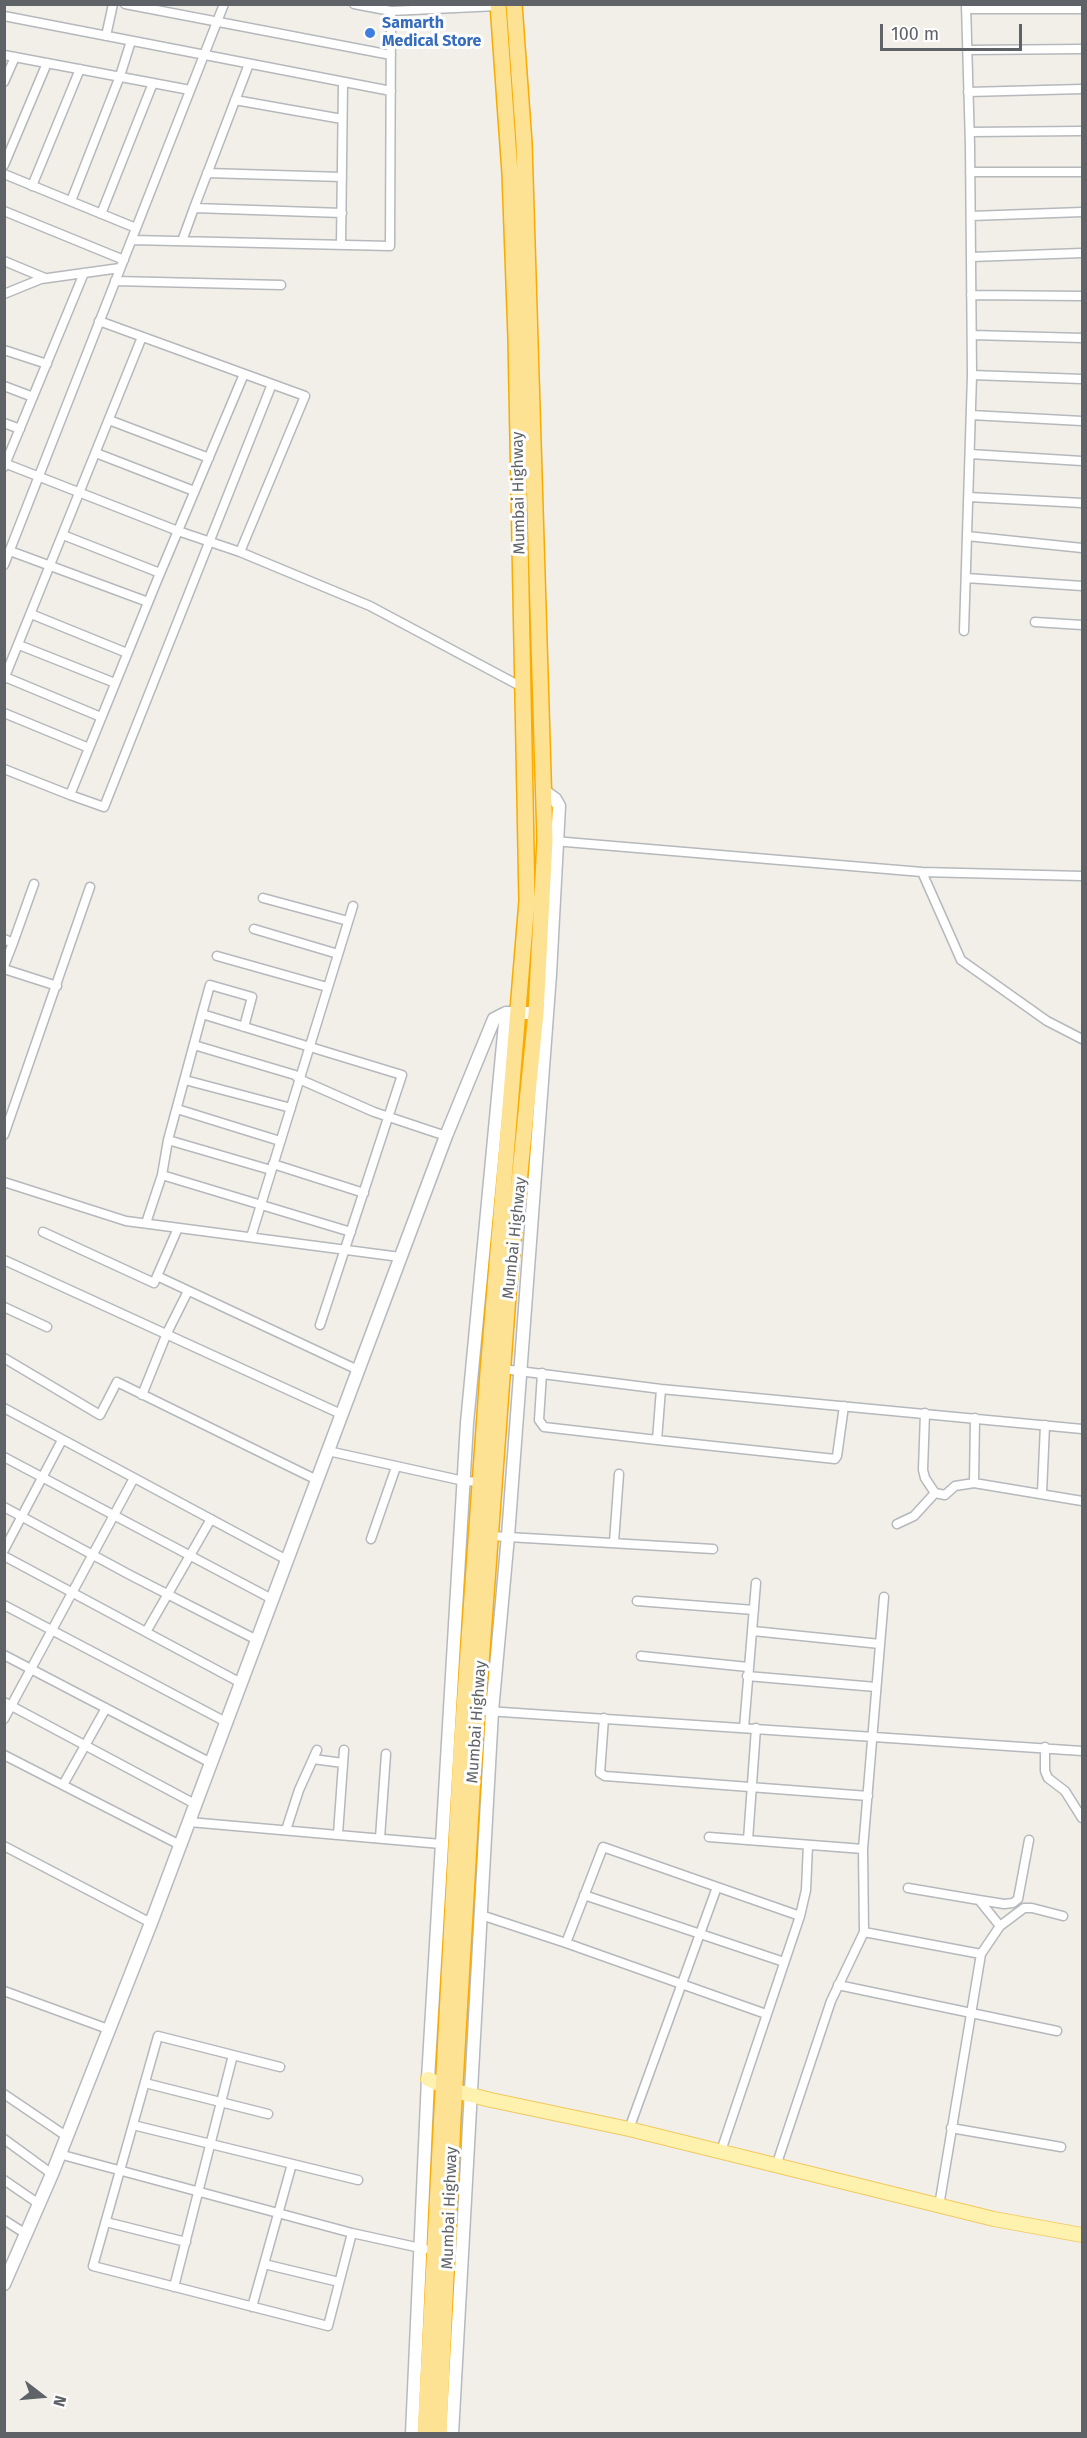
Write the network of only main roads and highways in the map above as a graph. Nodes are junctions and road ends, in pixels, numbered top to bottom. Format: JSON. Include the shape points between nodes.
{"nodes":[{"id":1,"x":514,"y":4,"type":"edge"},
{"id":2,"x":498,"y":5,"type":"edge"},
{"id":3,"x":428,"y":2079,"type":"road end"},
{"id":4,"x":449,"y":2089,"type":"junction"},
{"id":5,"x":1083,"y":2235,"type":"edge"},
{"id":6,"x":424,"y":2433,"type":"edge"},
{"id":7,"x":439,"y":2433,"type":"edge"}],
"edges":[{"from":1,"to":4,"type":"highway","name":"Mumbai Highway","via":[[525,179],[544,791],[551,841],[541,1013],[509,1282],[491,1536],[472,1933]]},
{"from":2,"to":4,"type":"highway","name":"Mumbai Highway","via":[[510,173],[526,901],[520,981],[512,1012],[516,1045],[461,1751]]},
{"from":3,"to":4,"type":"main road"},
{"from":4,"to":5,"type":"main road","via":[[994,2219]]},
{"from":4,"to":6,"type":"highway","name":"Mumbai Highway","via":[[427,2250]]},
{"from":4,"to":7,"type":"highway","name":"Mumbai Highway"}]}
